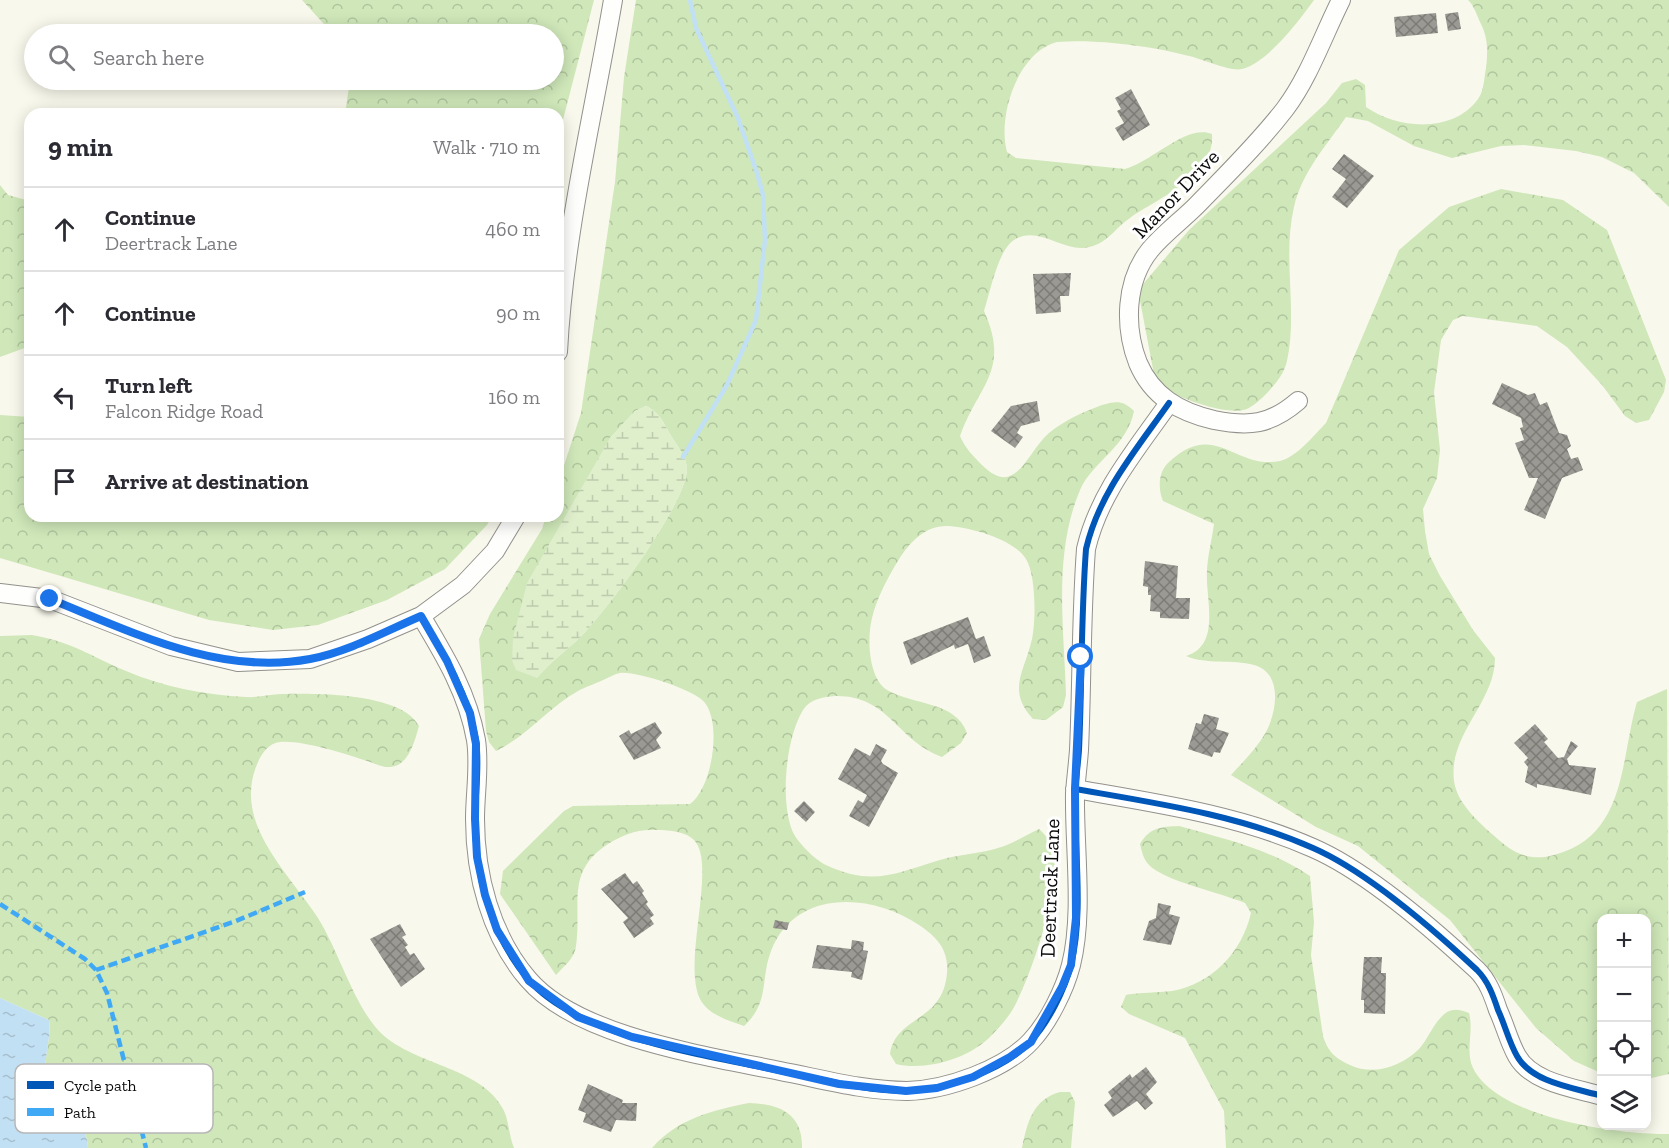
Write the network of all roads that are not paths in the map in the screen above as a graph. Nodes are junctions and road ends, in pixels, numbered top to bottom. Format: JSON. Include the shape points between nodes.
{"nodes":[{"id":1,"x":613,"y":0,"type":"edge"},
{"id":2,"x":1341,"y":0,"type":"edge"},
{"id":3,"x":564,"y":289,"type":"edge"},
{"id":4,"x":1298,"y":401,"type":"dead end"},
{"id":5,"x":1169,"y":403,"type":"junction"},
{"id":6,"x":512,"y":522,"type":"edge"},
{"id":7,"x":0,"y":593,"type":"edge"},
{"id":8,"x":421,"y":616,"type":"junction"},
{"id":9,"x":1075,"y":789,"type":"junction"},
{"id":10,"x":1597,"y":1095,"type":"edge"}],
"edges":[{"from":1,"to":3,"type":"street","via":[[568,247]]},
{"from":2,"to":5,"type":"street","name":"Manor Drive","via":[[1286,108],[1149,251],[1136,277],[1128,320],[1136,358],[1149,385]]},
{"from":4,"to":5,"type":"street","name":"Manor Drive","via":[[1280,416],[1242,426]]},
{"from":5,"to":9,"type":"street","name":"Deertrack Lane","via":[[1106,493],[1086,549]]},
{"from":6,"to":8,"type":"street","via":[[495,551],[464,585]]},
{"from":7,"to":8,"type":"street","via":[[50,599],[171,646],[238,662],[310,659]]},
{"from":8,"to":9,"type":"street","name":"Deertrack Lane","via":[[470,713],[476,744],[475,819],[483,885],[497,930],[529,981],[578,1017],[632,1037],[839,1084],[906,1091],[937,1088],[973,1077],[1031,1042],[1071,965],[1076,918]]},
{"from":9,"to":10,"type":"street","via":[[1228,819],[1313,848],[1352,869],[1479,972],[1489,986],[1518,1057],[1532,1071],[1548,1080]]}]}
